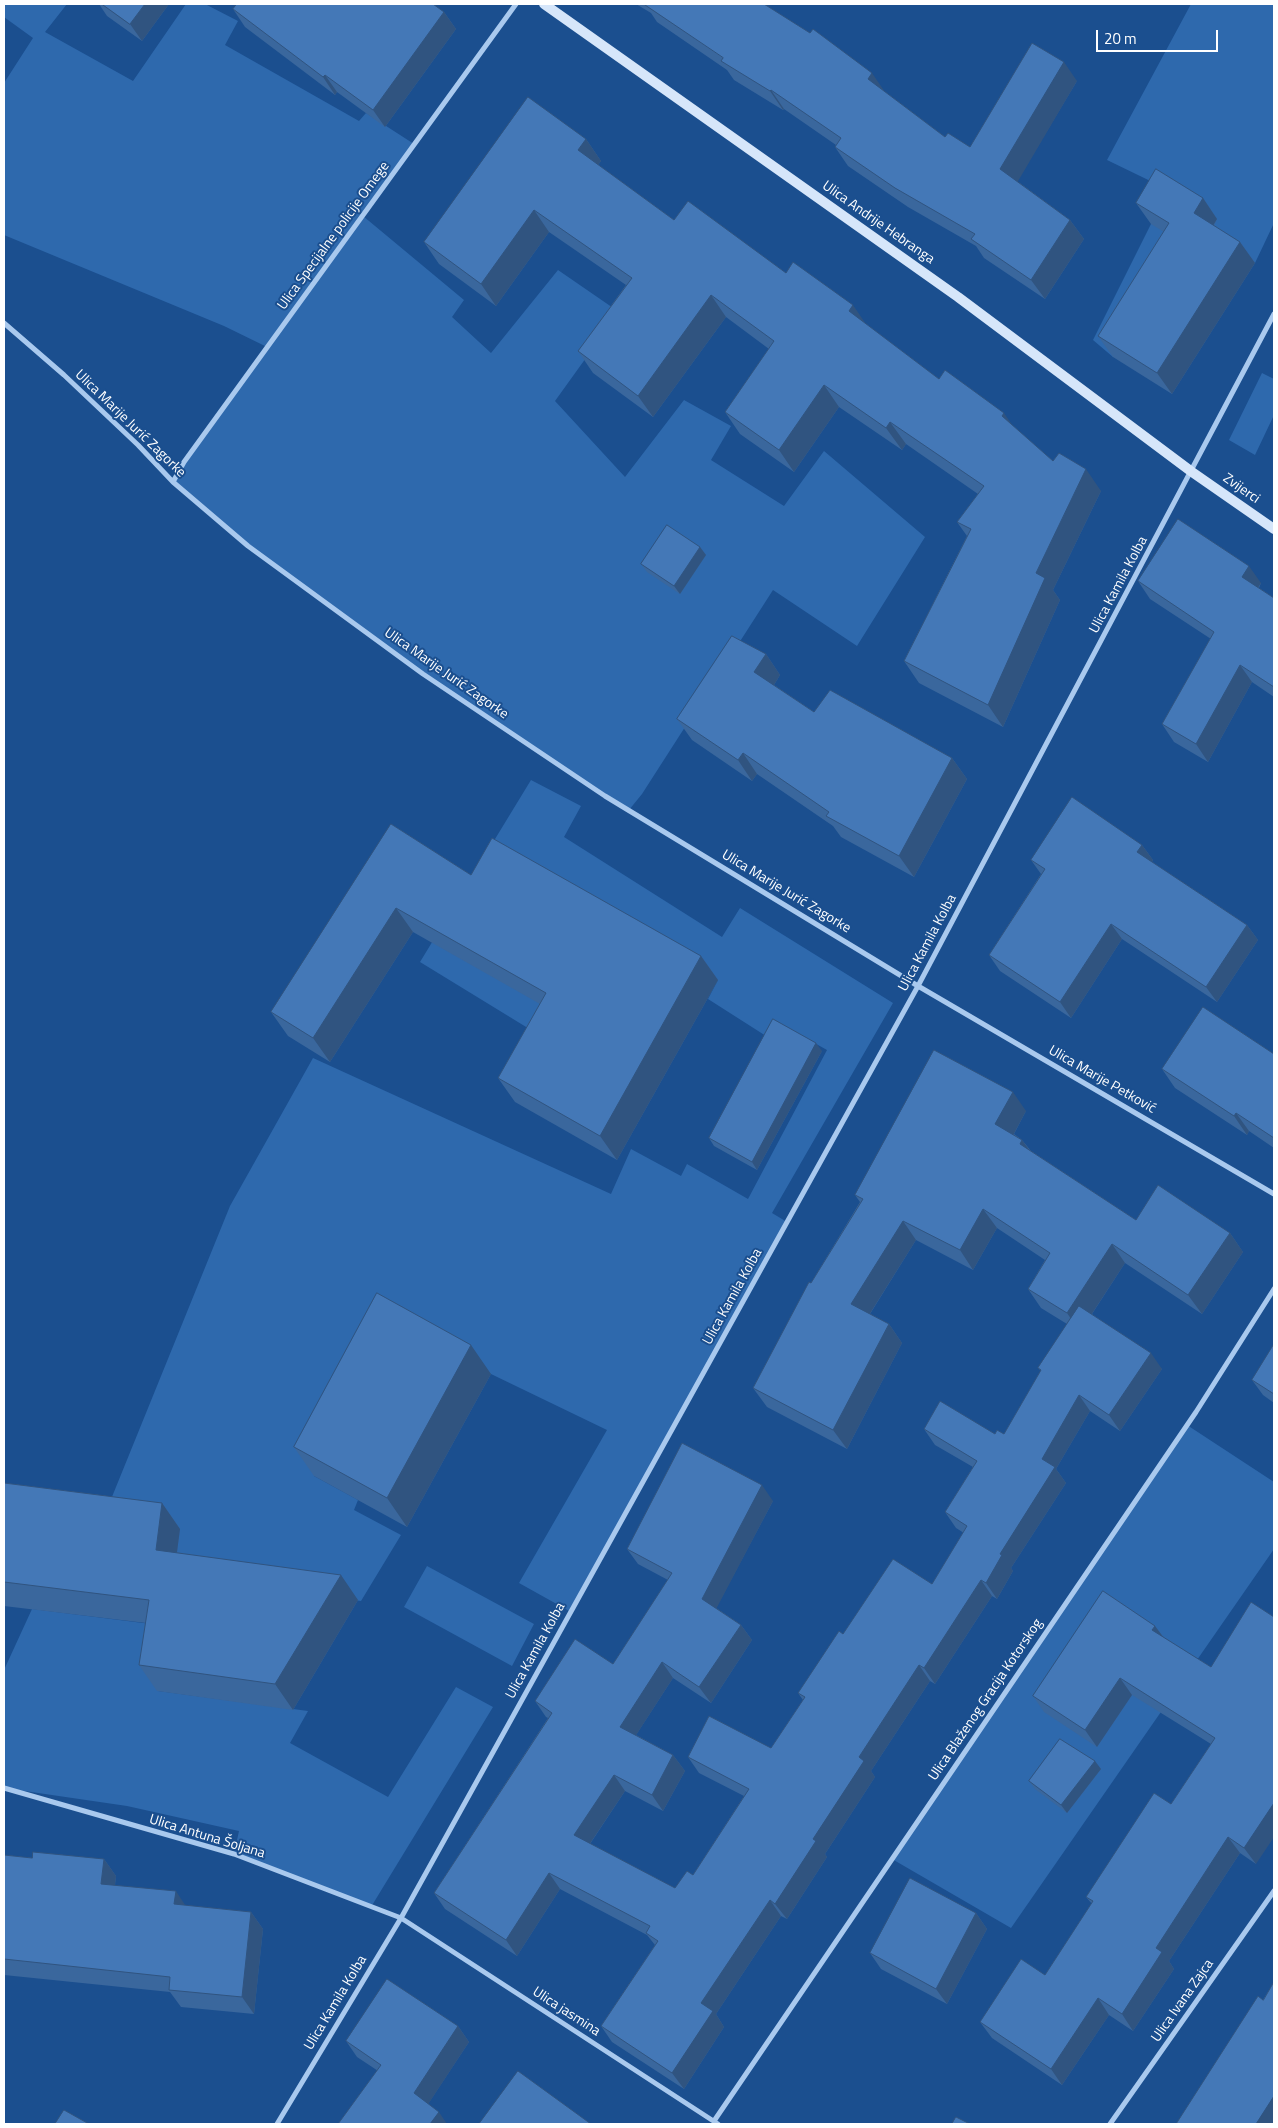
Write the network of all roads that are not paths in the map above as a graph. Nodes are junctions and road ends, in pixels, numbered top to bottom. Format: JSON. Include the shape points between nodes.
{"nodes":[{"id":1,"x":516,"y":4,"type":"edge"},
{"id":2,"x":544,"y":4,"type":"edge"},
{"id":3,"x":1274,"y":314,"type":"edge"},
{"id":4,"x":4,"y":323,"type":"edge"},
{"id":5,"x":1192,"y":472,"type":"junction"},
{"id":6,"x":173,"y":482,"type":"junction"},
{"id":7,"x":1274,"y":529,"type":"edge"},
{"id":8,"x":918,"y":986,"type":"junction"},
{"id":9,"x":1274,"y":1194,"type":"edge"},
{"id":10,"x":1274,"y":1289,"type":"edge"},
{"id":11,"x":4,"y":1788,"type":"edge"},
{"id":12,"x":1274,"y":1891,"type":"edge"},
{"id":13,"x":401,"y":1918,"type":"junction"},
{"id":14,"x":716,"y":2123,"type":"edge"},
{"id":15,"x":277,"y":2124,"type":"edge"},
{"id":16,"x":1110,"y":2124,"type":"edge"}],
"edges":[{"from":1,"to":6,"type":"street","name":"Ulica Specijalne policije Omege"},
{"from":2,"to":5,"type":"main road","name":"Ulica Andrije Hebranga","via":[[958,297]]},
{"from":3,"to":5,"type":"street","name":"Ulica Kamila Kolba"},
{"from":4,"to":6,"type":"street","name":"Ulica Marije Jurić Zagorke","via":[[64,375]]},
{"from":5,"to":7,"type":"main road","name":"Zvijerci"},
{"from":5,"to":8,"type":"street","name":"Ulica Kamila Kolba"},
{"from":6,"to":8,"type":"street","name":"Ulica Marije Jurić Zagorke","via":[[248,546],[423,674],[605,796]]},
{"from":8,"to":9,"type":"street","name":"Ulica Marije Petković"},
{"from":8,"to":13,"type":"street","name":"Ulica Kamila Kolba"},
{"from":10,"to":14,"type":"street","name":"Ulica Blaženog Gracija Kotorskog","via":[[1196,1412]]},
{"from":11,"to":13,"type":"street","name":"Ulica Antuna Šoljana","via":[[234,1854]]},
{"from":12,"to":16,"type":"street","name":"Ulica Ivana Zajca"},
{"from":13,"to":14,"type":"street","name":"Ulica jasmina"},
{"from":13,"to":15,"type":"street","name":"Ulica Kamila Kolba"}]}
